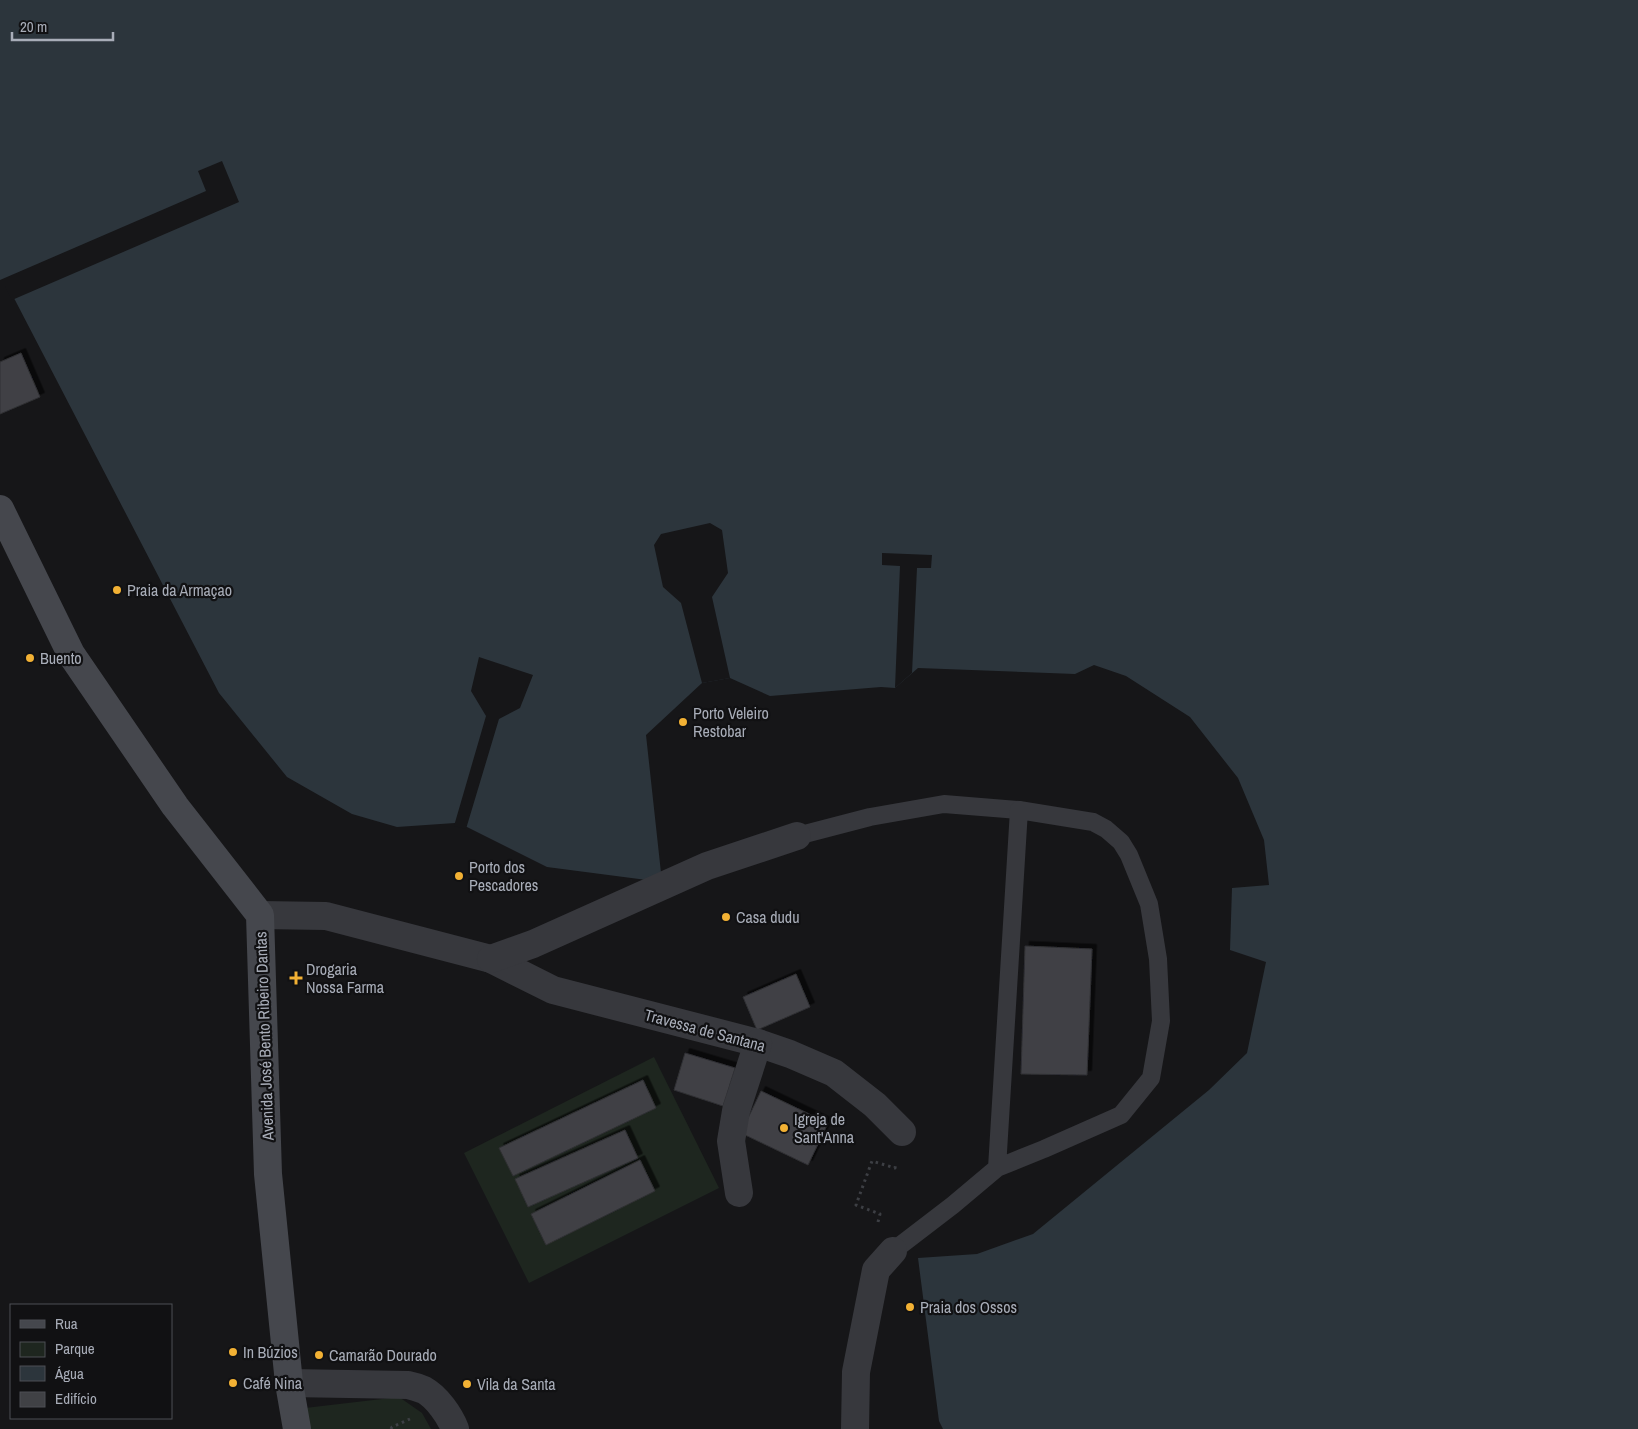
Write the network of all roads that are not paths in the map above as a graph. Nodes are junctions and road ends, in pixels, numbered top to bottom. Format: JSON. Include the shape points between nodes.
{"nodes":[{"id":1,"x":0,"y":509,"type":"edge"},
{"id":2,"x":1019,"y":810,"type":"junction"},
{"id":3,"x":797,"y":836,"type":"joint"},
{"id":4,"x":260,"y":915,"type":"junction"},
{"id":5,"x":491,"y":959,"type":"junction"},
{"id":6,"x":758,"y":1043,"type":"junction"},
{"id":7,"x":902,"y":1132,"type":"road end"},
{"id":8,"x":997,"y":1168,"type":"junction"},
{"id":9,"x":739,"y":1193,"type":"dead end"},
{"id":10,"x":884,"y":1261,"type":"joint"},
{"id":11,"x":289,"y":1383,"type":"junction"},
{"id":12,"x":297,"y":1429,"type":"edge"},
{"id":13,"x":455,"y":1429,"type":"edge"},
{"id":14,"x":855,"y":1429,"type":"edge"}],
"edges":[{"from":1,"to":4,"type":"street","name":"Avenida José Bento Ribeiro Dantas","via":[[71,654],[175,806]]},
{"from":2,"to":3,"type":"lane","via":[[944,804],[870,817]]},
{"from":2,"to":8,"type":"lane"},
{"from":2,"to":8,"type":"lane","via":[[1093,822],[1121,842],[1149,904],[1158,959],[1161,1021],[1151,1078],[1120,1115]]},
{"from":3,"to":5,"type":"street","via":[[707,866],[533,944]]},
{"from":4,"to":5,"type":"street","name":"Travessa de Santana","via":[[326,916]]},
{"from":4,"to":11,"type":"street","name":"Avenida José Bento Ribeiro Dantas","via":[[268,1174]]},
{"from":5,"to":6,"type":"street","name":"Travessa de Santana","via":[[553,990]]},
{"from":6,"to":7,"type":"street","name":"Travessa de Santana","via":[[834,1073],[875,1104]]},
{"from":6,"to":9,"type":"street","via":[[736,1111],[731,1141]]},
{"from":8,"to":10,"type":"lane"},
{"from":10,"to":14,"type":"street","via":[[856,1372]]},
{"from":11,"to":12,"type":"street","name":"Avenida José Bento Ribeiro Dantas"},
{"from":11,"to":13,"type":"street","via":[[408,1385],[424,1390],[434,1398]]}]}
